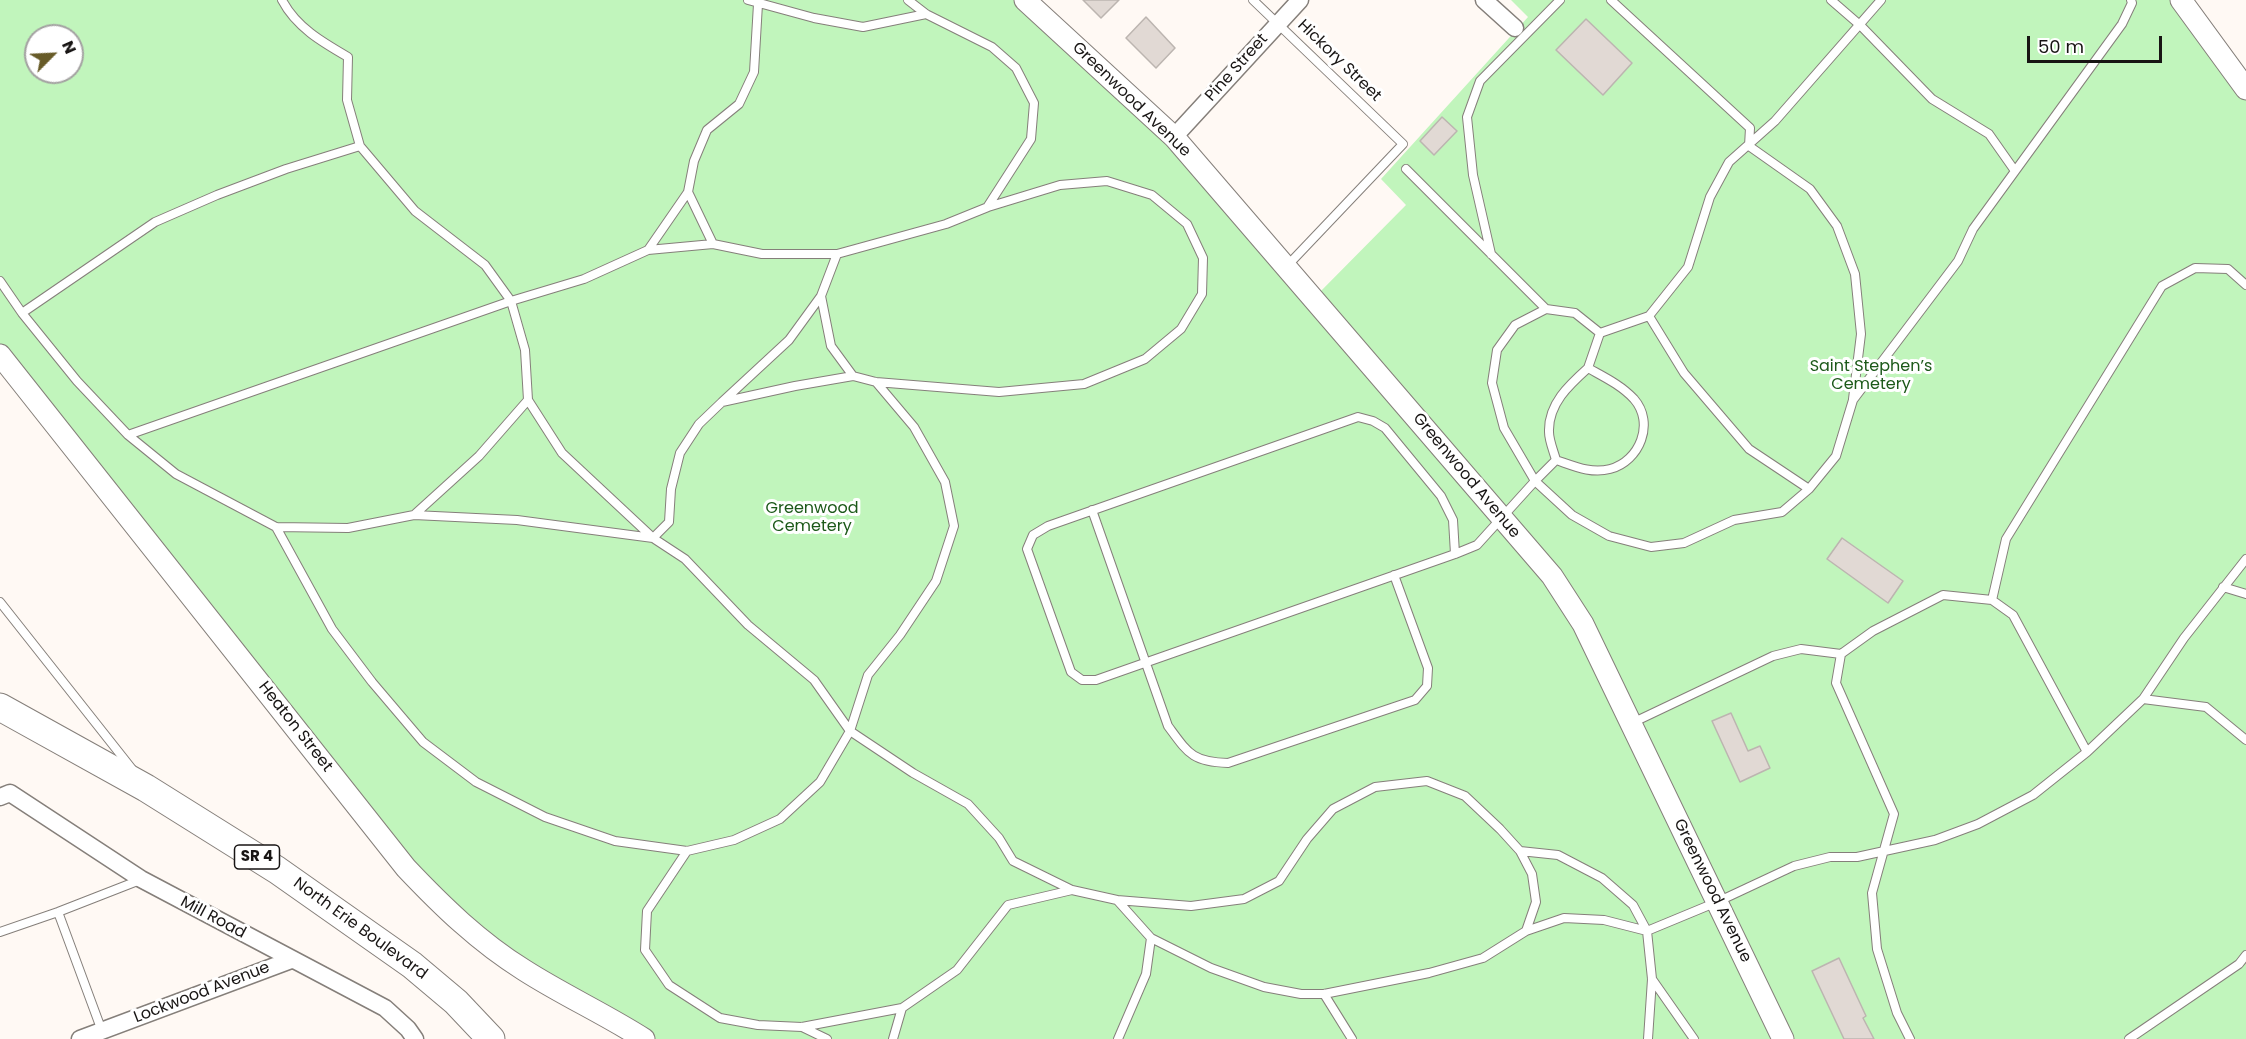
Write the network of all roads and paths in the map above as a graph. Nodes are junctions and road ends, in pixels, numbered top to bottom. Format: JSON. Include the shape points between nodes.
{"nodes":[{"id":1,"x":282,"y":0,"type":"edge"},
{"id":2,"x":748,"y":0,"type":"edge"},
{"id":3,"x":908,"y":0,"type":"edge"},
{"id":4,"x":1025,"y":0,"type":"edge"},
{"id":5,"x":1253,"y":0,"type":"edge"},
{"id":6,"x":1299,"y":0,"type":"edge"},
{"id":7,"x":1484,"y":0,"type":"edge"},
{"id":8,"x":1560,"y":0,"type":"edge"},
{"id":9,"x":1611,"y":0,"type":"edge"},
{"id":10,"x":1832,"y":0,"type":"edge"},
{"id":11,"x":1881,"y":0,"type":"edge"},
{"id":12,"x":2131,"y":0,"type":"edge"},
{"id":13,"x":2181,"y":0,"type":"edge"},
{"id":14,"x":758,"y":4,"type":"junction"},
{"id":15,"x":926,"y":14,"type":"junction"},
{"id":16,"x":1278,"y":23,"type":"junction"},
{"id":17,"x":1861,"y":26,"type":"junction"},
{"id":18,"x":1515,"y":28,"type":"dead end"},
{"id":19,"x":2246,"y":89,"type":"edge"},
{"id":20,"x":1174,"y":137,"type":"junction"},
{"id":21,"x":360,"y":146,"type":"junction"},
{"id":22,"x":1749,"y":146,"type":"junction"},
{"id":23,"x":1406,"y":168,"type":"dead end"},
{"id":24,"x":2015,"y":171,"type":"junction"},
{"id":25,"x":688,"y":192,"type":"junction"},
{"id":26,"x":988,"y":207,"type":"junction"},
{"id":27,"x":712,"y":244,"type":"junction"},
{"id":28,"x":648,"y":250,"type":"junction"},
{"id":29,"x":837,"y":254,"type":"junction"},
{"id":30,"x":1491,"y":254,"type":"junction"},
{"id":31,"x":1287,"y":266,"type":"junction"},
{"id":32,"x":0,"y":281,"type":"edge"},
{"id":33,"x":2246,"y":285,"type":"edge"},
{"id":34,"x":821,"y":296,"type":"junction"},
{"id":35,"x":511,"y":301,"type":"junction"},
{"id":36,"x":1546,"y":309,"type":"junction"},
{"id":37,"x":22,"y":313,"type":"junction"},
{"id":38,"x":1649,"y":316,"type":"junction"},
{"id":39,"x":1600,"y":333,"type":"junction"},
{"id":40,"x":0,"y":355,"type":"edge"},
{"id":41,"x":1588,"y":368,"type":"junction"},
{"id":42,"x":853,"y":376,"type":"junction"},
{"id":43,"x":876,"y":382,"type":"junction"},
{"id":44,"x":528,"y":400,"type":"junction"},
{"id":45,"x":1853,"y":400,"type":"junction"},
{"id":46,"x":722,"y":402,"type":"junction"},
{"id":47,"x":128,"y":435,"type":"junction"},
{"id":48,"x":1556,"y":460,"type":"junction"},
{"id":49,"x":1535,"y":480,"type":"junction"},
{"id":50,"x":1809,"y":489,"type":"junction"},
{"id":51,"x":1092,"y":510,"type":"junction"},
{"id":52,"x":414,"y":515,"type":"junction"},
{"id":53,"x":1502,"y":518,"type":"junction"},
{"id":54,"x":276,"y":528,"type":"junction"},
{"id":55,"x":653,"y":538,"type":"junction"},
{"id":56,"x":1455,"y":554,"type":"junction"},
{"id":57,"x":2246,"y":560,"type":"edge"},
{"id":58,"x":1394,"y":575,"type":"junction"},
{"id":59,"x":2223,"y":587,"type":"junction"},
{"id":60,"x":2246,"y":594,"type":"edge"},
{"id":61,"x":1992,"y":600,"type":"junction"},
{"id":62,"x":0,"y":603,"type":"edge"},
{"id":63,"x":1841,"y":654,"type":"junction"},
{"id":64,"x":1146,"y":663,"type":"junction"},
{"id":65,"x":2143,"y":699,"type":"junction"},
{"id":66,"x":0,"y":707,"type":"edge"},
{"id":67,"x":1631,"y":724,"type":"junction"},
{"id":68,"x":850,"y":731,"type":"junction"},
{"id":69,"x":2246,"y":741,"type":"edge"},
{"id":70,"x":2087,"y":752,"type":"junction"},
{"id":71,"x":146,"y":788,"type":"junction"},
{"id":72,"x":3,"y":792,"type":"edge"},
{"id":73,"x":1520,"y":851,"type":"junction"},
{"id":74,"x":1884,"y":851,"type":"junction"},
{"id":75,"x":687,"y":852,"type":"junction"},
{"id":76,"x":141,"y":879,"type":"junction"},
{"id":77,"x":1072,"y":890,"type":"junction"},
{"id":78,"x":1117,"y":900,"type":"junction"},
{"id":79,"x":1717,"y":902,"type":"junction"},
{"id":80,"x":58,"y":912,"type":"junction"},
{"id":81,"x":1647,"y":931,"type":"junction"},
{"id":82,"x":0,"y":932,"type":"edge"},
{"id":83,"x":1526,"y":932,"type":"junction"},
{"id":84,"x":1151,"y":938,"type":"junction"},
{"id":85,"x":2246,"y":955,"type":"edge"},
{"id":86,"x":291,"y":960,"type":"junction"},
{"id":87,"x":1652,"y":980,"type":"junction"},
{"id":88,"x":1324,"y":994,"type":"junction"},
{"id":89,"x":902,"y":1008,"type":"junction"},
{"id":90,"x":802,"y":1027,"type":"junction"},
{"id":91,"x":102,"y":1031,"type":"junction"},
{"id":92,"x":80,"y":1039,"type":"edge"},
{"id":93,"x":415,"y":1039,"type":"edge"},
{"id":94,"x":491,"y":1039,"type":"edge"},
{"id":95,"x":644,"y":1039,"type":"edge"},
{"id":96,"x":827,"y":1039,"type":"edge"},
{"id":97,"x":893,"y":1039,"type":"edge"},
{"id":98,"x":1118,"y":1039,"type":"edge"},
{"id":99,"x":1352,"y":1039,"type":"edge"},
{"id":100,"x":1648,"y":1039,"type":"edge"},
{"id":101,"x":1694,"y":1039,"type":"edge"},
{"id":102,"x":1783,"y":1039,"type":"edge"},
{"id":103,"x":1910,"y":1039,"type":"edge"},
{"id":104,"x":2129,"y":1039,"type":"edge"}],
"edges":[{"from":1,"to":21,"type":"lane","via":[[314,38],[348,57],[347,100]]},
{"from":2,"to":14,"type":"lane"},
{"from":3,"to":15,"type":"lane"},
{"from":4,"to":20,"type":"street","name":"Greenwood Avenue"},
{"from":5,"to":16,"type":"lane","name":"Hickory Street"},
{"from":6,"to":16,"type":"street","name":"Pine Street"},
{"from":7,"to":18,"type":"street"},
{"from":8,"to":30,"type":"lane","via":[[1480,81],[1467,117],[1473,175]]},
{"from":9,"to":22,"type":"lane","via":[[1750,128]]},
{"from":10,"to":17,"type":"lane"},
{"from":11,"to":17,"type":"lane"},
{"from":12,"to":24,"type":"lane","via":[[2122,24]]},
{"from":13,"to":19,"type":"street"},
{"from":14,"to":15,"type":"lane","via":[[863,27]]},
{"from":14,"to":25,"type":"lane","via":[[754,72],[739,104],[707,130],[694,161]]},
{"from":15,"to":26,"type":"lane","via":[[992,47],[1016,68],[1034,103],[1031,139]]},
{"from":16,"to":20,"type":"street","name":"Pine Street"},
{"from":16,"to":31,"type":"lane","name":"Hickory Street","via":[[1403,144]]},
{"from":17,"to":22,"type":"lane"},
{"from":17,"to":24,"type":"lane","via":[[1932,99],[1989,134]]},
{"from":20,"to":31,"type":"street","name":"Greenwood Avenue"},
{"from":21,"to":35,"type":"lane","via":[[415,211],[485,265]]},
{"from":21,"to":37,"type":"lane","via":[[286,169],[155,222]]},
{"from":22,"to":38,"type":"lane","via":[[1729,162],[1710,197],[1688,267]]},
{"from":22,"to":45,"type":"lane","via":[[1810,189],[1837,226],[1855,274],[1861,334]]},
{"from":23,"to":30,"type":"lane"},
{"from":24,"to":45,"type":"lane","via":[[1973,229],[1958,261]]},
{"from":25,"to":27,"type":"lane"},
{"from":25,"to":28,"type":"lane"},
{"from":26,"to":29,"type":"lane","via":[[946,224]]},
{"from":26,"to":43,"type":"lane","via":[[1060,185],[1107,181],[1152,195],[1187,224],[1203,258],[1202,294],[1181,329],[1145,359],[1084,384],[999,392]]},
{"from":27,"to":28,"type":"lane"},
{"from":27,"to":29,"type":"lane","via":[[762,255]]},
{"from":28,"to":35,"type":"lane","via":[[584,279]]},
{"from":29,"to":34,"type":"lane"},
{"from":30,"to":36,"type":"lane"},
{"from":31,"to":53,"type":"street","name":"Greenwood Avenue"},
{"from":32,"to":37,"type":"lane"},
{"from":33,"to":61,"type":"lane","via":[[2228,270],[2195,268],[2162,286],[2006,539]]},
{"from":34,"to":42,"type":"lane","via":[[831,346]]},
{"from":34,"to":46,"type":"lane","via":[[789,340]]},
{"from":35,"to":44,"type":"lane","via":[[525,350]]},
{"from":35,"to":47,"type":"lane"},
{"from":36,"to":39,"type":"lane","via":[[1575,314]]},
{"from":36,"to":49,"type":"lane","via":[[1515,325],[1497,350],[1492,383],[1504,428]]},
{"from":37,"to":47,"type":"lane","via":[[77,381]]},
{"from":38,"to":39,"type":"lane"},
{"from":38,"to":50,"type":"lane","via":[[1684,373],[1749,449]]},
{"from":39,"to":41,"type":"lane"},
{"from":40,"to":95,"type":"street","name":"Heaton Street","via":[[413,875],[448,912],[490,946]]},
{"from":41,"to":48,"type":"lane","via":[[1566,387],[1552,410],[1548,433]]},
{"from":41,"to":48,"type":"lane","via":[[1616,383],[1635,400],[1644,421],[1642,441],[1630,459],[1610,469],[1588,470]]},
{"from":42,"to":43,"type":"lane"},
{"from":42,"to":46,"type":"lane"},
{"from":43,"to":68,"type":"lane","via":[[914,427],[945,482],[954,526],[936,581],[868,675]]},
{"from":44,"to":52,"type":"lane","via":[[479,456]]},
{"from":44,"to":55,"type":"lane","via":[[562,453]]},
{"from":45,"to":50,"type":"lane","via":[[1836,456]]},
{"from":46,"to":55,"type":"lane","via":[[699,424],[680,453],[671,489],[669,522]]},
{"from":47,"to":54,"type":"lane","via":[[176,474]]},
{"from":48,"to":49,"type":"lane"},
{"from":49,"to":50,"type":"lane","via":[[1572,515],[1609,536],[1651,547],[1684,543],[1734,520],[1782,512]]},
{"from":49,"to":53,"type":"lane"},
{"from":51,"to":56,"type":"lane","via":[[1359,417],[1385,428],[1441,496],[1453,520]]},
{"from":51,"to":64,"type":"lane"},
{"from":51,"to":64,"type":"lane","via":[[1033,535],[1027,549],[1071,672],[1082,680],[1096,680]]},
{"from":52,"to":54,"type":"lane","via":[[348,528]]},
{"from":52,"to":55,"type":"lane","via":[[517,520]]},
{"from":53,"to":56,"type":"lane","via":[[1477,545]]},
{"from":53,"to":67,"type":"street","name":"Greenwood Avenue","via":[[1552,576],[1583,624]]},
{"from":54,"to":75,"type":"lane","via":[[332,629],[423,742],[476,782],[545,817],[615,841]]},
{"from":55,"to":68,"type":"lane","via":[[685,559],[748,625],[814,680]]},
{"from":56,"to":58,"type":"lane"},
{"from":57,"to":59,"type":"lane"},
{"from":58,"to":64,"type":"lane"},
{"from":58,"to":64,"type":"lane","via":[[1428,668],[1427,687],[1415,700],[1228,763],[1207,762],[1187,751],[1168,726]]},
{"from":59,"to":60,"type":"lane"},
{"from":59,"to":65,"type":"lane"},
{"from":61,"to":63,"type":"lane","via":[[1943,595],[1873,631]]},
{"from":61,"to":70,"type":"lane","via":[[2013,615]]},
{"from":62,"to":71,"type":"lane"},
{"from":63,"to":67,"type":"lane","via":[[1801,649],[1773,656]]},
{"from":63,"to":74,"type":"lane","via":[[1836,683],[1894,814]]},
{"from":65,"to":69,"type":"lane","via":[[2206,707]]},
{"from":65,"to":70,"type":"lane"},
{"from":66,"to":71,"type":"highway","name":"North Erie Boulevard","number":"SR 4"},
{"from":67,"to":79,"type":"street","name":"Greenwood Avenue"},
{"from":68,"to":75,"type":"lane","via":[[820,782],[780,819],[734,840]]},
{"from":68,"to":77,"type":"lane","via":[[968,804],[999,838],[1013,861]]},
{"from":70,"to":74,"type":"lane","via":[[2033,795],[1978,824],[1935,840]]},
{"from":71,"to":94,"type":"highway","name":"North Erie Boulevard","number":"SR 4","via":[[277,870],[412,965],[456,1002]]},
{"from":72,"to":76,"type":"street","name":"Mill Road"},
{"from":73,"to":78,"type":"lane","via":[[1465,796],[1427,781],[1375,787],[1333,809],[1279,881],[1244,899],[1191,906]]},
{"from":73,"to":81,"type":"lane","via":[[1558,855],[1602,878],[1633,905]]},
{"from":73,"to":83,"type":"lane","via":[[1532,874],[1536,902]]},
{"from":74,"to":79,"type":"lane","via":[[1794,866]]},
{"from":74,"to":103,"type":"lane","via":[[1872,893],[1876,949]]},
{"from":75,"to":90,"type":"lane","via":[[647,911],[645,950],[669,984],[720,1018]]},
{"from":76,"to":80,"type":"lane"},
{"from":76,"to":86,"type":"street","name":"Mill Road"},
{"from":77,"to":78,"type":"lane"},
{"from":77,"to":89,"type":"lane","via":[[1008,905],[957,970]]},
{"from":78,"to":84,"type":"lane"},
{"from":79,"to":81,"type":"lane"},
{"from":79,"to":102,"type":"street","name":"Greenwood Avenue"},
{"from":80,"to":82,"type":"lane"},
{"from":80,"to":91,"type":"lane"},
{"from":81,"to":83,"type":"lane","via":[[1604,920],[1564,918]]},
{"from":81,"to":87,"type":"lane"},
{"from":83,"to":88,"type":"lane","via":[[1483,958]]},
{"from":84,"to":88,"type":"lane","via":[[1210,968],[1264,987]]},
{"from":84,"to":98,"type":"lane","via":[[1146,974]]},
{"from":85,"to":104,"type":"lane","via":[[2239,964]]},
{"from":86,"to":91,"type":"street","name":"Lockwood Avenue"},
{"from":86,"to":93,"type":"street","name":"Mill Road","via":[[385,1008]]},
{"from":87,"to":100,"type":"lane"},
{"from":87,"to":101,"type":"lane"},
{"from":88,"to":99,"type":"lane"},
{"from":89,"to":90,"type":"lane"},
{"from":89,"to":97,"type":"lane"},
{"from":90,"to":96,"type":"lane"},
{"from":91,"to":92,"type":"street","name":"Lockwood Avenue"}]}
